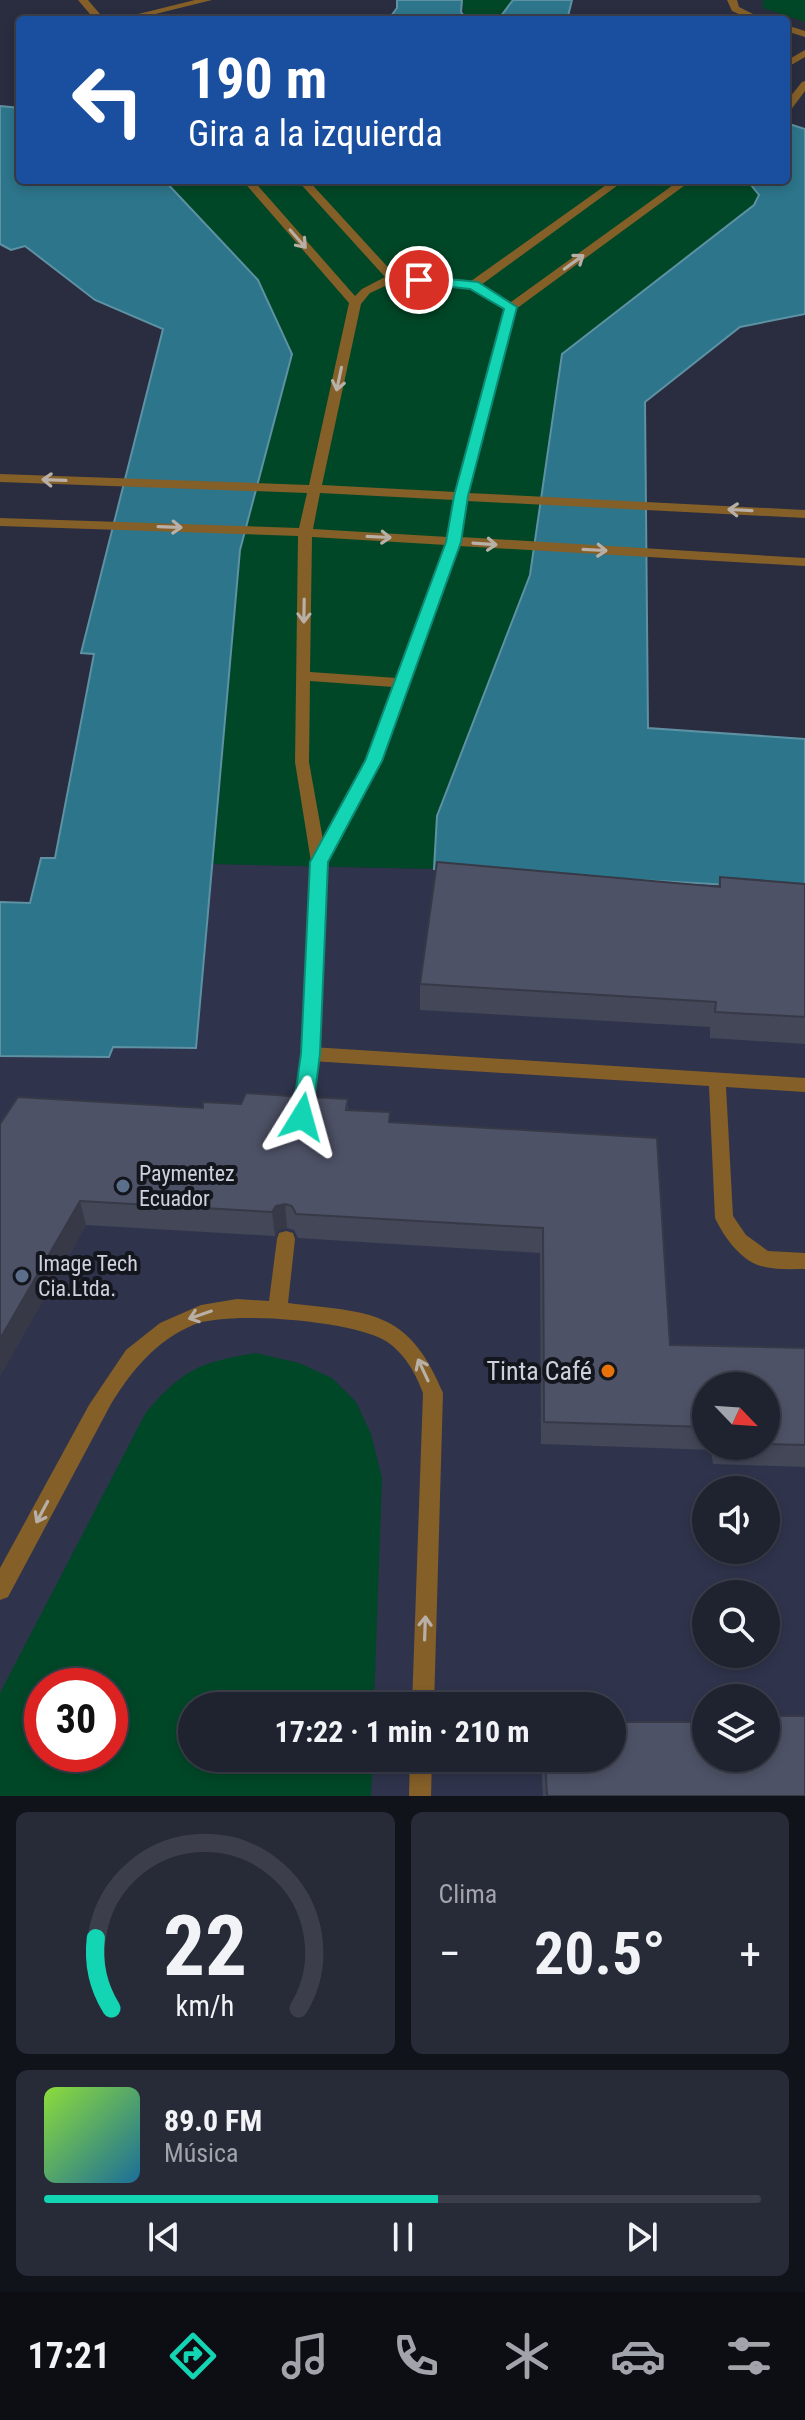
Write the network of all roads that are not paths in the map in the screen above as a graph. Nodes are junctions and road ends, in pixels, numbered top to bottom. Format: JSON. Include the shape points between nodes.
{"nodes":[{"id":1,"x":83,"y":0,"type":"edge"},
{"id":2,"x":207,"y":0,"type":"edge"},
{"id":3,"x":732,"y":0,"type":"edge"},
{"id":4,"x":97,"y":16,"type":"edge"},
{"id":5,"x":151,"y":16,"type":"edge"},
{"id":6,"x":751,"y":16,"type":"edge"},
{"id":7,"x":805,"y":84,"type":"edge"},
{"id":8,"x":790,"y":104,"type":"edge"},
{"id":9,"x":251,"y":184,"type":"edge"},
{"id":10,"x":306,"y":184,"type":"edge"},
{"id":11,"x":614,"y":184,"type":"edge"},
{"id":12,"x":681,"y":184,"type":"edge"},
{"id":13,"x":392,"y":278,"type":"junction"},
{"id":14,"x":473,"y":285,"type":"junction"},
{"id":15,"x":355,"y":303,"type":"junction"},
{"id":16,"x":511,"y":307,"type":"junction"},
{"id":17,"x":0,"y":478,"type":"edge"},
{"id":18,"x":316,"y":489,"type":"junction"},
{"id":19,"x":461,"y":496,"type":"junction"},
{"id":20,"x":805,"y":514,"type":"edge"},
{"id":21,"x":0,"y":522,"type":"edge"},
{"id":22,"x":305,"y":533,"type":"junction"},
{"id":23,"x":454,"y":542,"type":"junction"},
{"id":24,"x":805,"y":562,"type":"edge"},
{"id":25,"x":303,"y":676,"type":"junction"},
{"id":26,"x":402,"y":683,"type":"junction"},
{"id":27,"x":319,"y":862,"type":"junction"},
{"id":28,"x":311,"y":1054,"type":"junction"},
{"id":29,"x":717,"y":1080,"type":"junction"},
{"id":30,"x":805,"y":1085,"type":"edge"},
{"id":31,"x":302,"y":1117,"type":"edge"},
{"id":32,"x":286,"y":1239,"type":"edge"},
{"id":33,"x":805,"y":1261,"type":"edge"},
{"id":34,"x":277,"y":1312,"type":"junction"},
{"id":35,"x":0,"y":1589,"type":"edge"},
{"id":36,"x":423,"y":1692,"type":"edge"},
{"id":37,"x":421,"y":1772,"type":"edge"},
{"id":38,"x":420,"y":1796,"type":"edge"}],
"edges":[{"from":1,"to":4,"type":"street"},
{"from":2,"to":5,"type":"street"},
{"from":3,"to":6,"type":"street","via":[[735,9]]},
{"from":7,"to":8,"type":"street"},
{"from":9,"to":15,"type":"street","one_way":true},
{"from":10,"to":13,"type":"street"},
{"from":11,"to":14,"type":"street"},
{"from":16,"to":12,"type":"street","one_way":true},
{"from":13,"to":14,"type":"street"},
{"from":13,"to":15,"type":"street"},
{"from":14,"to":16,"type":"street"},
{"from":15,"to":18,"type":"street","one_way":true},
{"from":16,"to":19,"type":"street"},
{"from":18,"to":17,"type":"street","one_way":true},
{"from":18,"to":19,"type":"street"},
{"from":18,"to":22,"type":"street"},
{"from":20,"to":19,"type":"street","one_way":true},
{"from":19,"to":23,"type":"street"},
{"from":21,"to":22,"type":"street","one_way":true},
{"from":22,"to":23,"type":"street","one_way":true},
{"from":22,"to":25,"type":"street","one_way":true},
{"from":23,"to":24,"type":"street","one_way":true},
{"from":23,"to":26,"type":"street"},
{"from":25,"to":26,"type":"street"},
{"from":25,"to":27,"type":"street","via":[[302,762]]},
{"from":26,"to":27,"type":"street","via":[[373,761]]},
{"from":27,"to":28,"type":"street"},
{"from":28,"to":29,"type":"street"},
{"from":28,"to":31,"type":"street"},
{"from":29,"to":30,"type":"street"},
{"from":29,"to":33,"type":"street","via":[[724,1218],[739,1241],[765,1259]]},
{"from":32,"to":34,"type":"street"},
{"from":34,"to":35,"type":"street","one_way":true,"via":[[208,1311],[146,1343],[100,1405]]},
{"from":36,"to":34,"type":"street","one_way":true,"via":[[433,1393],[422,1363],[383,1329],[350,1319]]},
{"from":37,"to":38,"type":"street"}]}
